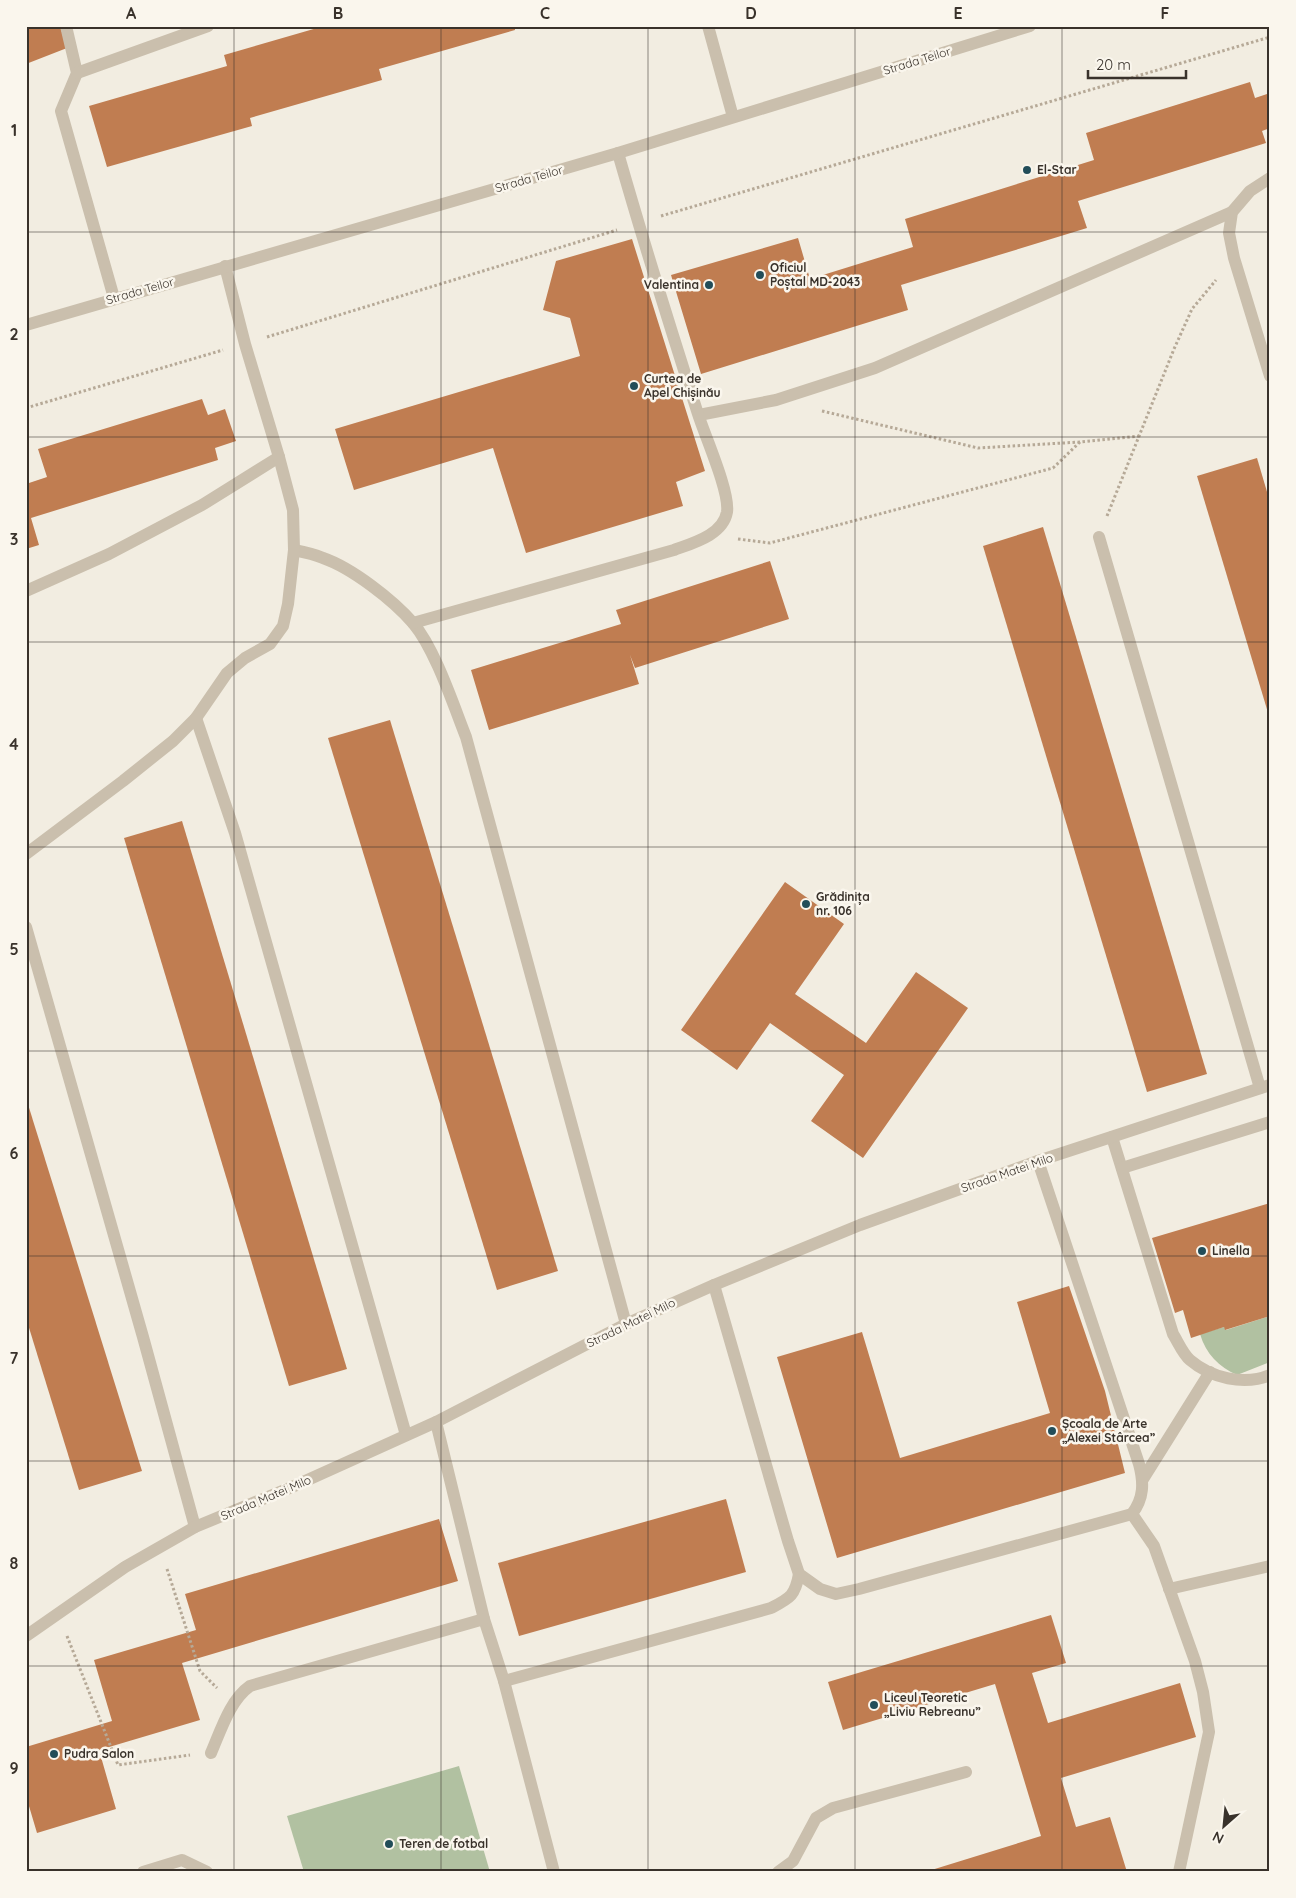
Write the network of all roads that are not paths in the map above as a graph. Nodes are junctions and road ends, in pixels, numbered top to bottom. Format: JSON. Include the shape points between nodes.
{"nodes":[{"id":1,"x":66,"y":26,"type":"edge"},
{"id":2,"x":208,"y":26,"type":"edge"},
{"id":3,"x":708,"y":26,"type":"edge"},
{"id":4,"x":1030,"y":26,"type":"edge"},
{"id":5,"x":76,"y":73,"type":"junction"},
{"id":6,"x":733,"y":117,"type":"junction"},
{"id":7,"x":618,"y":153,"type":"junction"},
{"id":8,"x":1270,"y":178,"type":"edge"},
{"id":9,"x":1232,"y":212,"type":"junction"},
{"id":10,"x":225,"y":266,"type":"junction"},
{"id":11,"x":114,"y":298,"type":"junction"},
{"id":12,"x":26,"y":325,"type":"edge"},
{"id":13,"x":1270,"y":376,"type":"edge"},
{"id":14,"x":699,"y":416,"type":"junction"},
{"id":15,"x":279,"y":457,"type":"junction"},
{"id":16,"x":1099,"y":537,"type":"road end"},
{"id":17,"x":294,"y":550,"type":"junction"},
{"id":18,"x":26,"y":591,"type":"edge"},
{"id":19,"x":414,"y":624,"type":"junction"},
{"id":20,"x":196,"y":718,"type":"junction"},
{"id":21,"x":26,"y":854,"type":"edge"},
{"id":22,"x":26,"y":927,"type":"edge"},
{"id":23,"x":1265,"y":1087,"type":"edge"},
{"id":24,"x":1270,"y":1122,"type":"edge"},
{"id":25,"x":1112,"y":1137,"type":"junction"},
{"id":26,"x":1038,"y":1161,"type":"junction"},
{"id":27,"x":1122,"y":1168,"type":"junction"},
{"id":28,"x":714,"y":1285,"type":"junction"},
{"id":29,"x":626,"y":1324,"type":"junction"},
{"id":30,"x":1210,"y":1372,"type":"junction"},
{"id":31,"x":1270,"y":1376,"type":"edge"},
{"id":32,"x":436,"y":1422,"type":"junction"},
{"id":33,"x":406,"y":1435,"type":"junction"},
{"id":34,"x":1143,"y":1479,"type":"junction"},
{"id":35,"x":1132,"y":1514,"type":"junction"},
{"id":36,"x":195,"y":1527,"type":"junction"},
{"id":37,"x":1270,"y":1566,"type":"edge"},
{"id":38,"x":800,"y":1574,"type":"junction"},
{"id":39,"x":1169,"y":1589,"type":"junction"},
{"id":40,"x":484,"y":1618,"type":"junction"},
{"id":41,"x":26,"y":1636,"type":"edge"},
{"id":42,"x":504,"y":1681,"type":"junction"},
{"id":43,"x":211,"y":1753,"type":"road end"},
{"id":44,"x":966,"y":1772,"type":"dead end"},
{"id":45,"x":144,"y":1872,"type":"edge"},
{"id":46,"x":206,"y":1872,"type":"edge"},
{"id":47,"x":554,"y":1872,"type":"edge"},
{"id":48,"x":778,"y":1872,"type":"edge"},
{"id":49,"x":1179,"y":1872,"type":"edge"}],
"edges":[{"from":1,"to":5,"type":"street"},
{"from":2,"to":5,"type":"street"},
{"from":3,"to":6,"type":"street"},
{"from":4,"to":6,"type":"street","name":"Strada Teilor"},
{"from":5,"to":11,"type":"street","via":[[61,111]]},
{"from":6,"to":7,"type":"street","name":"Strada Teilor"},
{"from":7,"to":10,"type":"street","name":"Strada Teilor"},
{"from":7,"to":14,"type":"street"},
{"from":8,"to":9,"type":"street","via":[[1250,191]]},
{"from":9,"to":13,"type":"street","via":[[1229,233],[1234,258]]},
{"from":9,"to":14,"type":"street","via":[[875,368],[776,400]]},
{"from":10,"to":11,"type":"street","name":"Strada Teilor"},
{"from":10,"to":15,"type":"street"},
{"from":11,"to":12,"type":"street","name":"Strada Teilor"},
{"from":14,"to":19,"type":"street","via":[[725,493],[727,512],[721,525],[709,535],[674,550]]},
{"from":15,"to":17,"type":"street","via":[[293,510]]},
{"from":15,"to":18,"type":"street","via":[[202,505],[109,554]]},
{"from":16,"to":23,"type":"street"},
{"from":17,"to":19,"type":"street","via":[[325,558],[351,573],[382,593]]},
{"from":17,"to":20,"type":"street","via":[[283,626],[270,644],[227,672]]},
{"from":19,"to":29,"type":"street","via":[[429,649],[466,737]]},
{"from":20,"to":21,"type":"street","via":[[173,741]]},
{"from":20,"to":33,"type":"street","via":[[235,834]]},
{"from":22,"to":36,"type":"street"},
{"from":23,"to":25,"type":"street","name":"Strada Matei Milo"},
{"from":24,"to":27,"type":"street"},
{"from":25,"to":26,"type":"street","name":"Strada Matei Milo"},
{"from":25,"to":27,"type":"street"},
{"from":26,"to":28,"type":"street","name":"Strada Matei Milo","via":[[860,1225]]},
{"from":26,"to":34,"type":"street"},
{"from":27,"to":30,"type":"street","via":[[1173,1334],[1189,1359]]},
{"from":28,"to":29,"type":"street","name":"Strada Matei Milo"},
{"from":28,"to":38,"type":"street","via":[[771,1487]]},
{"from":29,"to":32,"type":"street","name":"Strada Matei Milo"},
{"from":30,"to":31,"type":"street","via":[[1233,1379],[1257,1380]]},
{"from":30,"to":34,"type":"street"},
{"from":32,"to":33,"type":"street","name":"Strada Matei Milo"},
{"from":32,"to":40,"type":"street"},
{"from":33,"to":36,"type":"street","name":"Strada Matei Milo"},
{"from":34,"to":35,"type":"street","via":[[1139,1504]]},
{"from":35,"to":38,"type":"street","via":[[836,1594],[820,1589]]},
{"from":35,"to":39,"type":"street","via":[[1154,1546]]},
{"from":36,"to":41,"type":"street","name":"Strada Matei Milo","via":[[125,1567]]},
{"from":37,"to":39,"type":"street"},
{"from":38,"to":42,"type":"street","via":[[791,1598],[771,1608]]},
{"from":39,"to":49,"type":"street","via":[[1197,1669],[1209,1732]]},
{"from":40,"to":42,"type":"street"},
{"from":40,"to":43,"type":"street","via":[[250,1686],[233,1704]]},
{"from":42,"to":47,"type":"street"},
{"from":44,"to":48,"type":"street","via":[[833,1808],[816,1818],[793,1861]]},
{"from":45,"to":46,"type":"street","via":[[182,1860]]}]}
